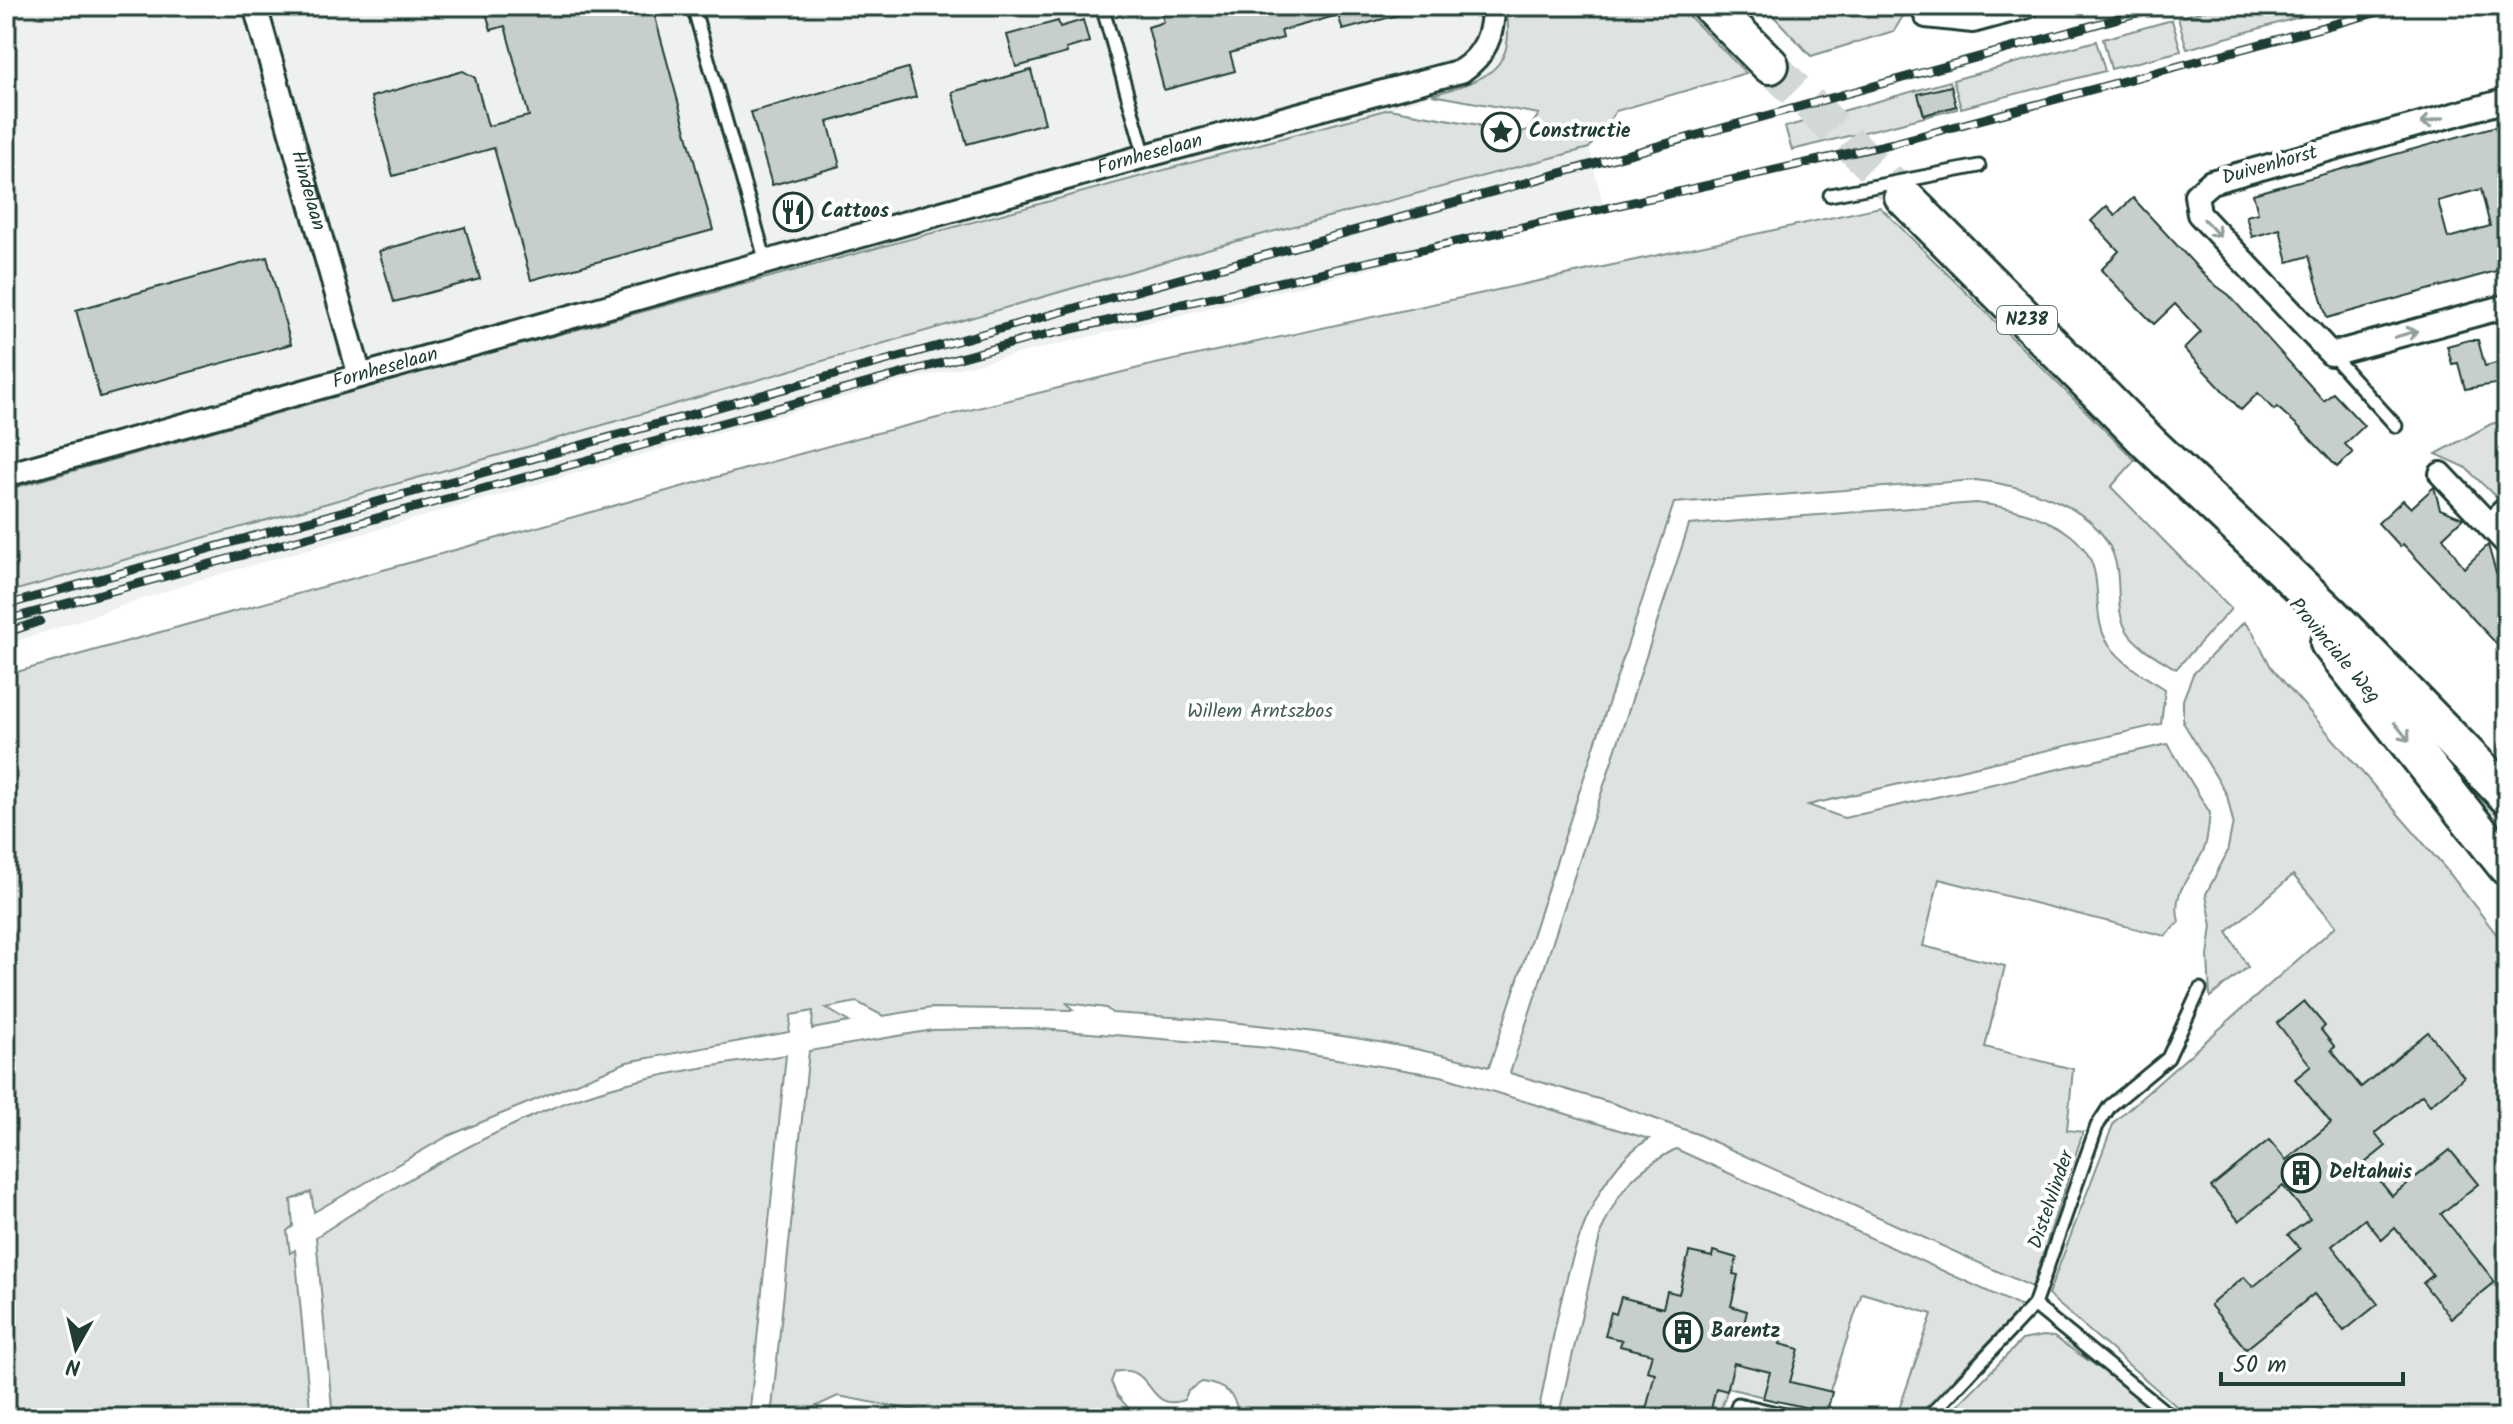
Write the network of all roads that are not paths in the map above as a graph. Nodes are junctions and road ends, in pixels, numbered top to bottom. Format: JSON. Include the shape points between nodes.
{"nodes":[{"id":1,"x":255,"y":6,"type":"edge"},
{"id":2,"x":693,"y":6,"type":"edge"},
{"id":3,"x":1102,"y":6,"type":"edge"},
{"id":4,"x":1493,"y":6,"type":"edge"},
{"id":5,"x":1711,"y":6,"type":"edge"},
{"id":6,"x":2028,"y":6,"type":"edge"},
{"id":7,"x":1926,"y":11,"type":"edge"},
{"id":8,"x":1770,"y":65,"type":"tunnel mouth"},
{"id":9,"x":2507,"y":100,"type":"edge"},
{"id":10,"x":1145,"y":156,"type":"junction"},
{"id":11,"x":1979,"y":166,"type":"dead end"},
{"id":12,"x":1830,"y":195,"type":"dead end"},
{"id":13,"x":1903,"y":196,"type":"tunnel mouth"},
{"id":14,"x":766,"y":262,"type":"junction"},
{"id":15,"x":2507,"y":306,"type":"edge"},
{"id":16,"x":2331,"y":354,"type":"junction"},
{"id":17,"x":360,"y":376,"type":"junction"},
{"id":18,"x":2396,"y":426,"type":"dead end"},
{"id":19,"x":2150,"y":444,"type":"junction"},
{"id":20,"x":2441,"y":474,"type":"dead end"},
{"id":21,"x":6,"y":475,"type":"edge"},
{"id":22,"x":2507,"y":508,"type":"edge"},
{"id":23,"x":2489,"y":525,"type":"junction"},
{"id":24,"x":2507,"y":544,"type":"edge"},
{"id":25,"x":2507,"y":796,"type":"edge"},
{"id":26,"x":2507,"y":867,"type":"edge"},
{"id":27,"x":2200,"y":989,"type":"dead end"},
{"id":28,"x":2034,"y":1305,"type":"junction"},
{"id":29,"x":1734,"y":1418,"type":"edge"},
{"id":30,"x":1798,"y":1418,"type":"edge"},
{"id":31,"x":1928,"y":1418,"type":"edge"},
{"id":32,"x":2173,"y":1418,"type":"edge"}],
"edges":[{"from":1,"to":17,"type":"street","name":"Hindelaan"},
{"from":2,"to":14,"type":"lane"},
{"from":3,"to":10,"type":"lane"},
{"from":4,"to":10,"type":"street","name":"Fornheselaan","via":[[1488,41],[1475,62],[1461,71]]},
{"from":5,"to":8,"type":"main road"},
{"from":6,"to":7,"type":"street","via":[[1973,21]]},
{"from":9,"to":16,"type":"street","name":"Duivenhorst","one_way":true,"via":[[2211,182],[2196,195],[2199,214]]},
{"from":10,"to":14,"type":"street","name":"Fornheselaan"},
{"from":11,"to":12,"type":"lane"},
{"from":13,"to":19,"type":"main road","name":"Provinciale Weg","number":"N238"},
{"from":14,"to":17,"type":"street","name":"Fornheselaan"},
{"from":16,"to":15,"type":"street","one_way":true},
{"from":16,"to":18,"type":"lane","name":"Duivenhorst"},
{"from":17,"to":21,"type":"street","name":"Fornheselaan"},
{"from":19,"to":25,"type":"main road","name":"Provinciale Weg","number":"N238","via":[[2330,614]]},
{"from":19,"to":26,"type":"main road","name":"Provinciale Weg","number":"N238","one_way":true,"via":[[2317,629]]},
{"from":20,"to":23,"type":"street"},
{"from":22,"to":23,"type":"street"},
{"from":23,"to":24,"type":"street"},
{"from":27,"to":28,"type":"lane","name":"Distelvlinder","via":[[2168,1058],[2110,1106],[2097,1126]]},
{"from":28,"to":31,"type":"lane","name":"Distelvlinder"},
{"from":28,"to":32,"type":"lane"},
{"from":29,"to":30,"type":"lane","via":[[1738,1404]]}]}
